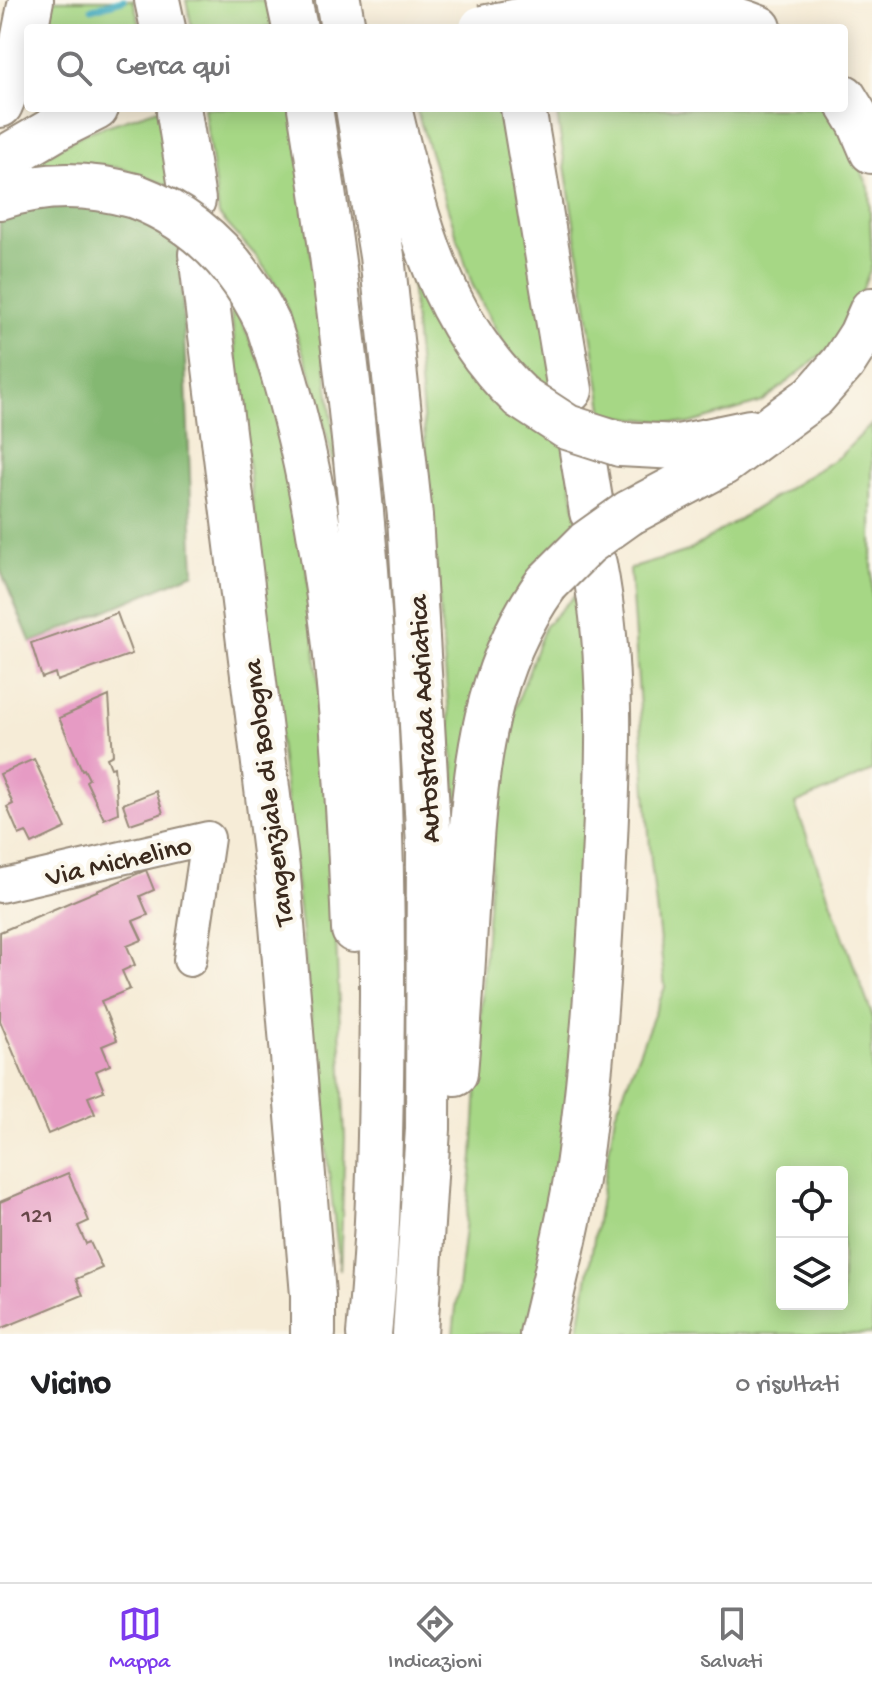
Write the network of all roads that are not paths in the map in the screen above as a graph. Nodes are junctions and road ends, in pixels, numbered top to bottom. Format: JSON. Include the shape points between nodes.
{"nodes":[{"id":1,"x":31,"y":0,"type":"edge"},
{"id":2,"x":157,"y":0,"type":"edge"},
{"id":3,"x":289,"y":0,"type":"edge"},
{"id":4,"x":496,"y":11,"type":"edge"},
{"id":5,"x":26,"y":24,"type":"edge"},
{"id":6,"x":162,"y":24,"type":"edge"},
{"id":7,"x":294,"y":24,"type":"edge"},
{"id":8,"x":748,"y":24,"type":"edge"},
{"id":9,"x":24,"y":36,"type":"edge"},
{"id":10,"x":848,"y":104,"type":"edge"},
{"id":11,"x":0,"y":105,"type":"edge"},
{"id":12,"x":88,"y":112,"type":"edge"},
{"id":13,"x":311,"y":112,"type":"edge"},
{"id":14,"x":359,"y":112,"type":"edge"},
{"id":15,"x":390,"y":112,"type":"edge"},
{"id":16,"x":524,"y":112,"type":"edge"},
{"id":17,"x":179,"y":113,"type":"dead end"},
{"id":18,"x":872,"y":151,"type":"edge"},
{"id":19,"x":0,"y":161,"type":"edge"},
{"id":20,"x":0,"y":197,"type":"edge"},
{"id":21,"x":193,"y":200,"type":"dead end"},
{"id":22,"x":201,"y":254,"type":"dead end"},
{"id":23,"x":872,"y":310,"type":"edge"},
{"id":24,"x":570,"y":390,"type":"dead end"},
{"id":25,"x":772,"y":427,"type":"junction"},
{"id":26,"x":600,"y":445,"type":"junction"},
{"id":27,"x":610,"y":512,"type":"junction"},
{"id":28,"x":594,"y":564,"type":"dead end"},
{"id":29,"x":0,"y":886,"type":"edge"},
{"id":30,"x":190,"y":960,"type":"dead end"},
{"id":31,"x":293,"y":1041,"type":"junction"},
{"id":32,"x":569,"y":1217,"type":"junction"},
{"id":33,"x":370,"y":1318,"type":"edge"},
{"id":34,"x":286,"y":1334,"type":"edge"},
{"id":35,"x":313,"y":1334,"type":"edge"},
{"id":36,"x":415,"y":1334,"type":"edge"},
{"id":37,"x":423,"y":1334,"type":"edge"},
{"id":38,"x":542,"y":1334,"type":"edge"},
{"id":39,"x":557,"y":1334,"type":"edge"}],
"edges":[{"from":1,"to":5,"type":"highway"},
{"from":2,"to":6,"type":"highway"},
{"from":3,"to":7,"type":"highway"},
{"from":4,"to":8,"type":"highway","bridge":true,"via":[[545,16],[675,5]]},
{"from":9,"to":11,"type":"highway"},
{"from":10,"to":18,"type":"highway"},
{"from":12,"to":19,"type":"highway"},
{"from":13,"to":33,"type":"highway","name":"Autostrada Adriatica","via":[[350,385],[376,683],[382,852],[381,1126]]},
{"from":14,"to":36,"type":"highway","name":"Autostrada Adriatica","via":[[382,256],[419,627],[430,947],[428,1129]]},
{"from":15,"to":26,"type":"highway","bridge":true,"via":[[417,217],[453,308],[475,347],[521,397]]},
{"from":16,"to":24,"type":"highway"},
{"from":17,"to":21,"type":"highway"},
{"from":20,"to":33,"type":"highway","bridge":true,"via":[[69,185],[135,196],[176,215],[211,241],[240,273],[268,324],[288,384],[322,538],[336,649]]},
{"from":22,"to":31,"type":"highway","name":"Tangenziale di Bologna","via":[[278,877]]},
{"from":23,"to":25,"type":"highway","via":[[843,363],[814,396]]},
{"from":25,"to":26,"type":"highway","via":[[678,447]]},
{"from":25,"to":27,"type":"highway","via":[[723,463]]},
{"from":26,"to":27,"type":"highway"},
{"from":27,"to":37,"type":"highway","bridge":true,"via":[[547,583],[517,630],[481,743],[448,1146]]},
{"from":28,"to":32,"type":"highway","via":[[608,684],[608,773],[591,1056]]},
{"from":29,"to":30,"type":"street","name":"Via Michelino","via":[[208,838]]},
{"from":31,"to":34,"type":"highway","via":[[292,1280]]},
{"from":31,"to":35,"type":"highway","name":"Tangenziale di Bologna"},
{"from":32,"to":38,"type":"highway"},
{"from":32,"to":39,"type":"highway"}]}
